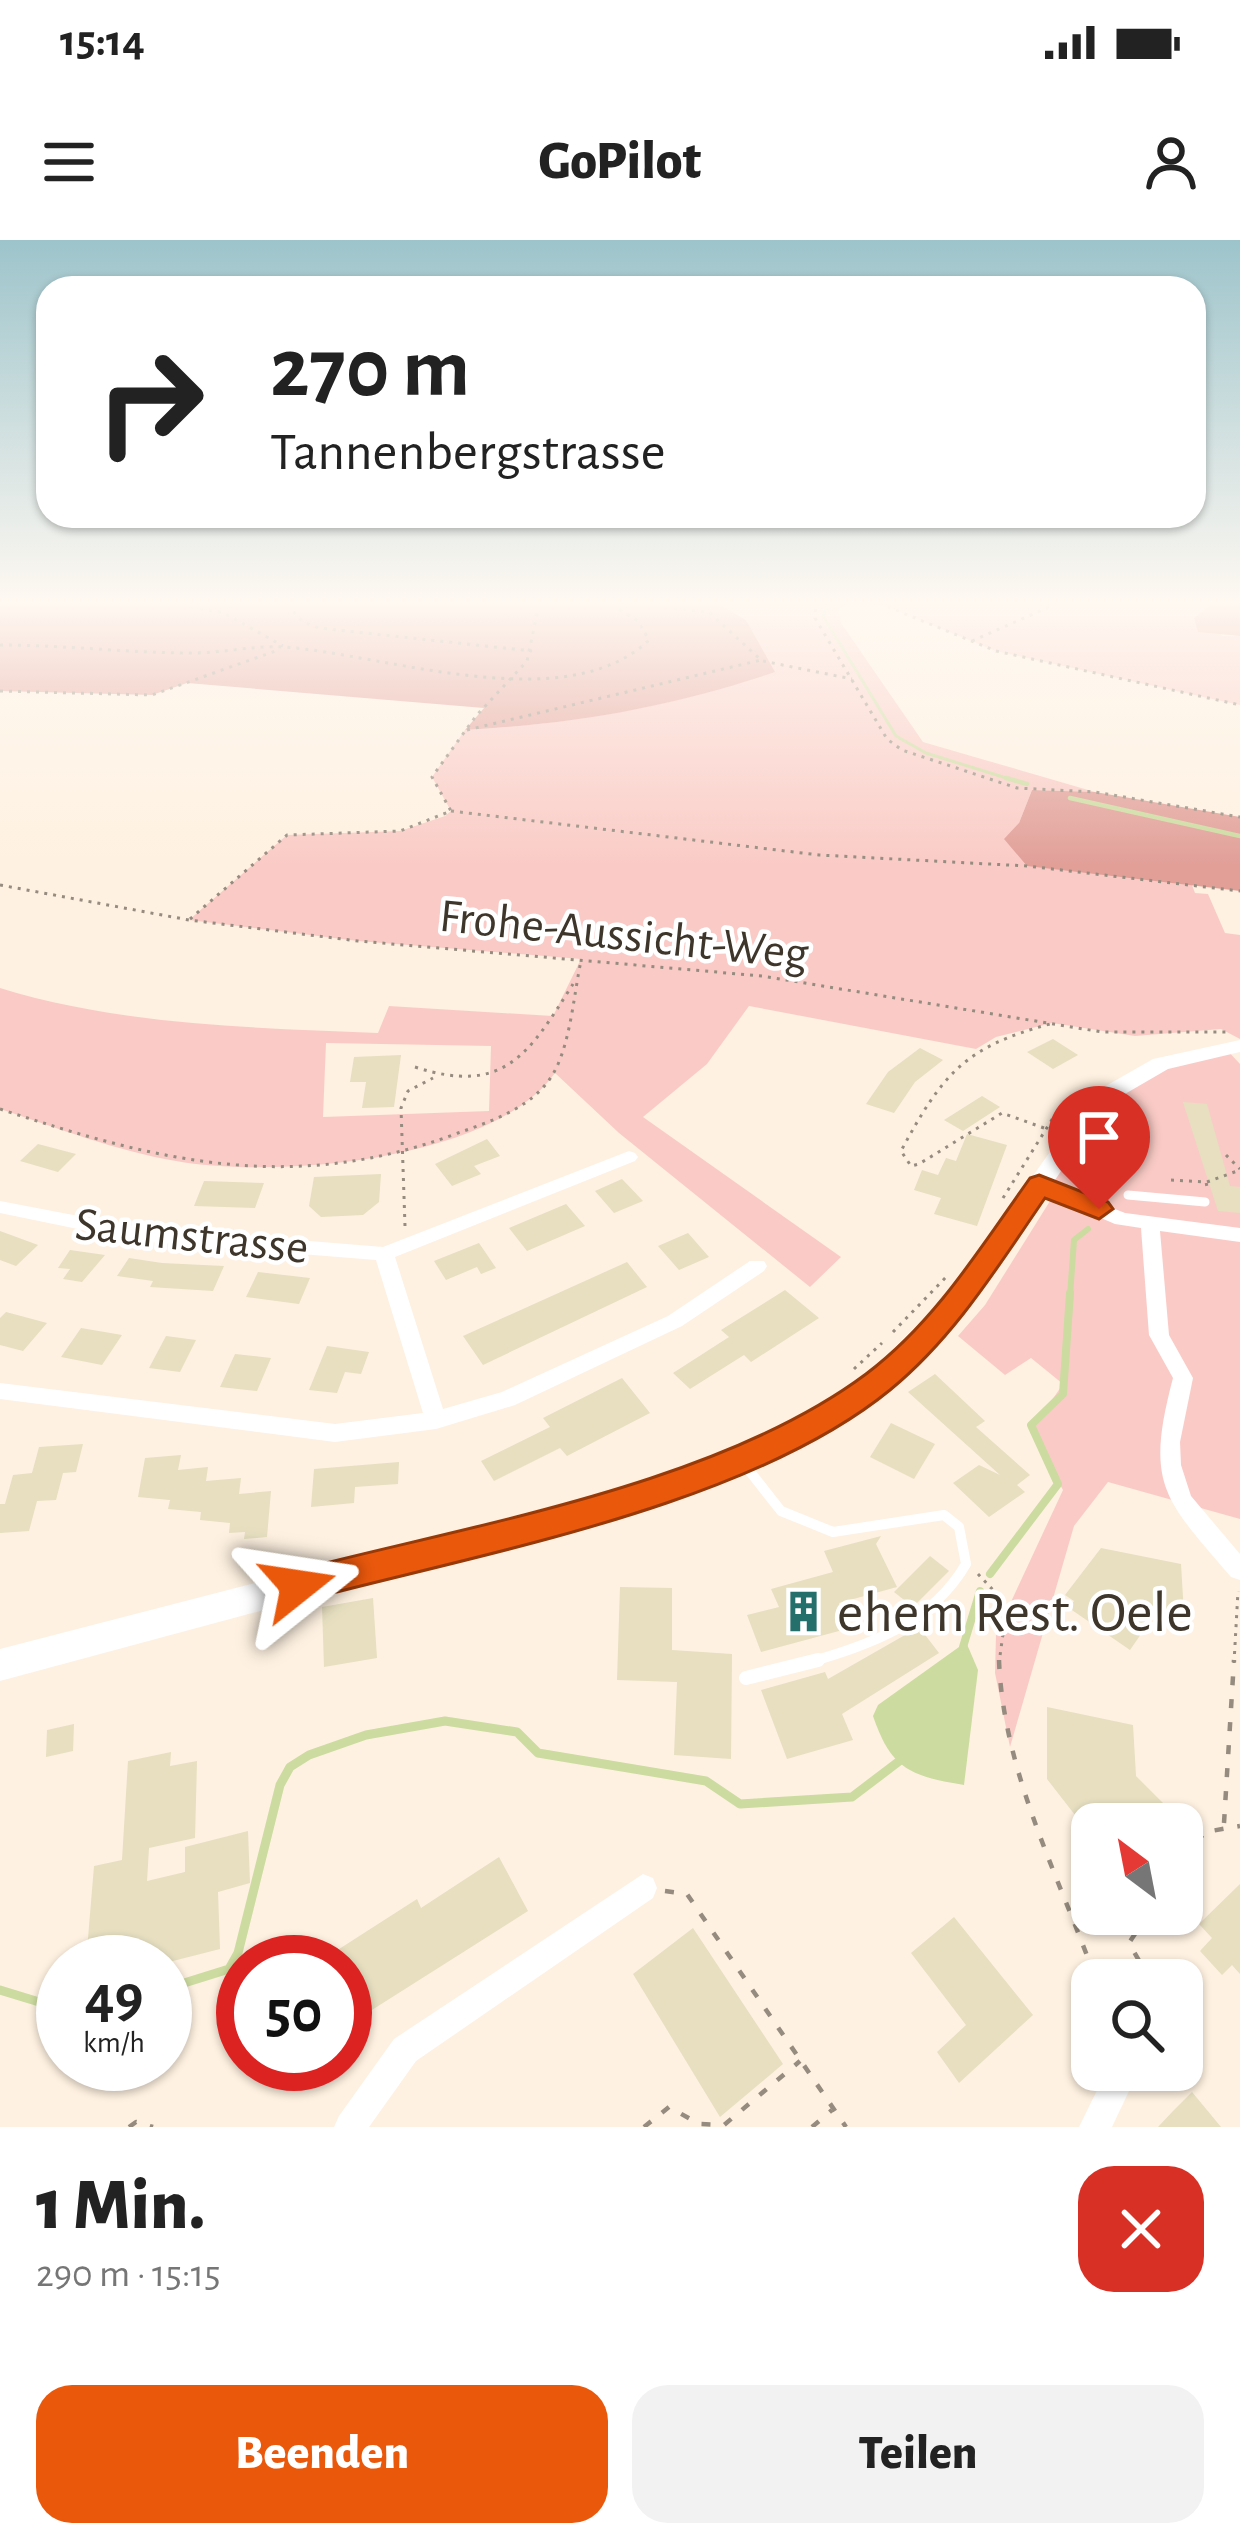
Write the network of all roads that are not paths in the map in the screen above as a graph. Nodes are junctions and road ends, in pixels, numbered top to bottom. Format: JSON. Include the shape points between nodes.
{"nodes":[{"id":1,"x":1238,"y":1038,"type":"edge"},
{"id":2,"x":629,"y":1157,"type":"dead end"},
{"id":3,"x":1039,"y":1185,"type":"junction"},
{"id":4,"x":1128,"y":1195,"type":"dead end"},
{"id":5,"x":1205,"y":1202,"type":"dead end"},
{"id":6,"x":0,"y":1208,"type":"edge"},
{"id":7,"x":1150,"y":1223,"type":"junction"},
{"id":8,"x":1240,"y":1235,"type":"edge"},
{"id":9,"x":384,"y":1254,"type":"junction"},
{"id":10,"x":757,"y":1266,"type":"dead end"},
{"id":11,"x":0,"y":1391,"type":"edge"},
{"id":12,"x":436,"y":1420,"type":"junction"},
{"id":13,"x":741,"y":1460,"type":"junction"},
{"id":14,"x":1239,"y":1570,"type":"edge"},
{"id":15,"x":0,"y":1665,"type":"edge"},
{"id":16,"x":746,"y":1678,"type":"dead end"},
{"id":17,"x":643,"y":1888,"type":"road end"},
{"id":18,"x":1113,"y":2091,"type":"edge"},
{"id":19,"x":350,"y":2127,"type":"edge"},
{"id":20,"x":1095,"y":2127,"type":"edge"}],
"edges":[{"from":1,"to":3,"type":"main road","via":[[1161,1064],[1098,1100]]},
{"from":2,"to":9,"type":"street","name":"Saumstrasse"},
{"from":3,"to":7,"type":"street"},
{"from":3,"to":13,"type":"main road","via":[[918,1346],[817,1422]]},
{"from":4,"to":5,"type":"lane"},
{"from":6,"to":9,"type":"street","name":"Saumstrasse","via":[[136,1234]]},
{"from":7,"to":8,"type":"street"},
{"from":7,"to":14,"type":"street","via":[[1159,1335],[1183,1378],[1166,1469],[1184,1505]]},
{"from":9,"to":12,"type":"street"},
{"from":10,"to":12,"type":"street","via":[[675,1322],[508,1399]]},
{"from":11,"to":12,"type":"street","via":[[335,1433]]},
{"from":13,"to":15,"type":"main road","via":[[654,1492]]},
{"from":13,"to":16,"type":"lane","via":[[781,1511],[833,1532],[944,1515],[959,1527],[966,1564],[927,1616],[824,1659]]},
{"from":17,"to":19,"type":"street","via":[[406,2050]]},
{"from":18,"to":20,"type":"street"}]}
